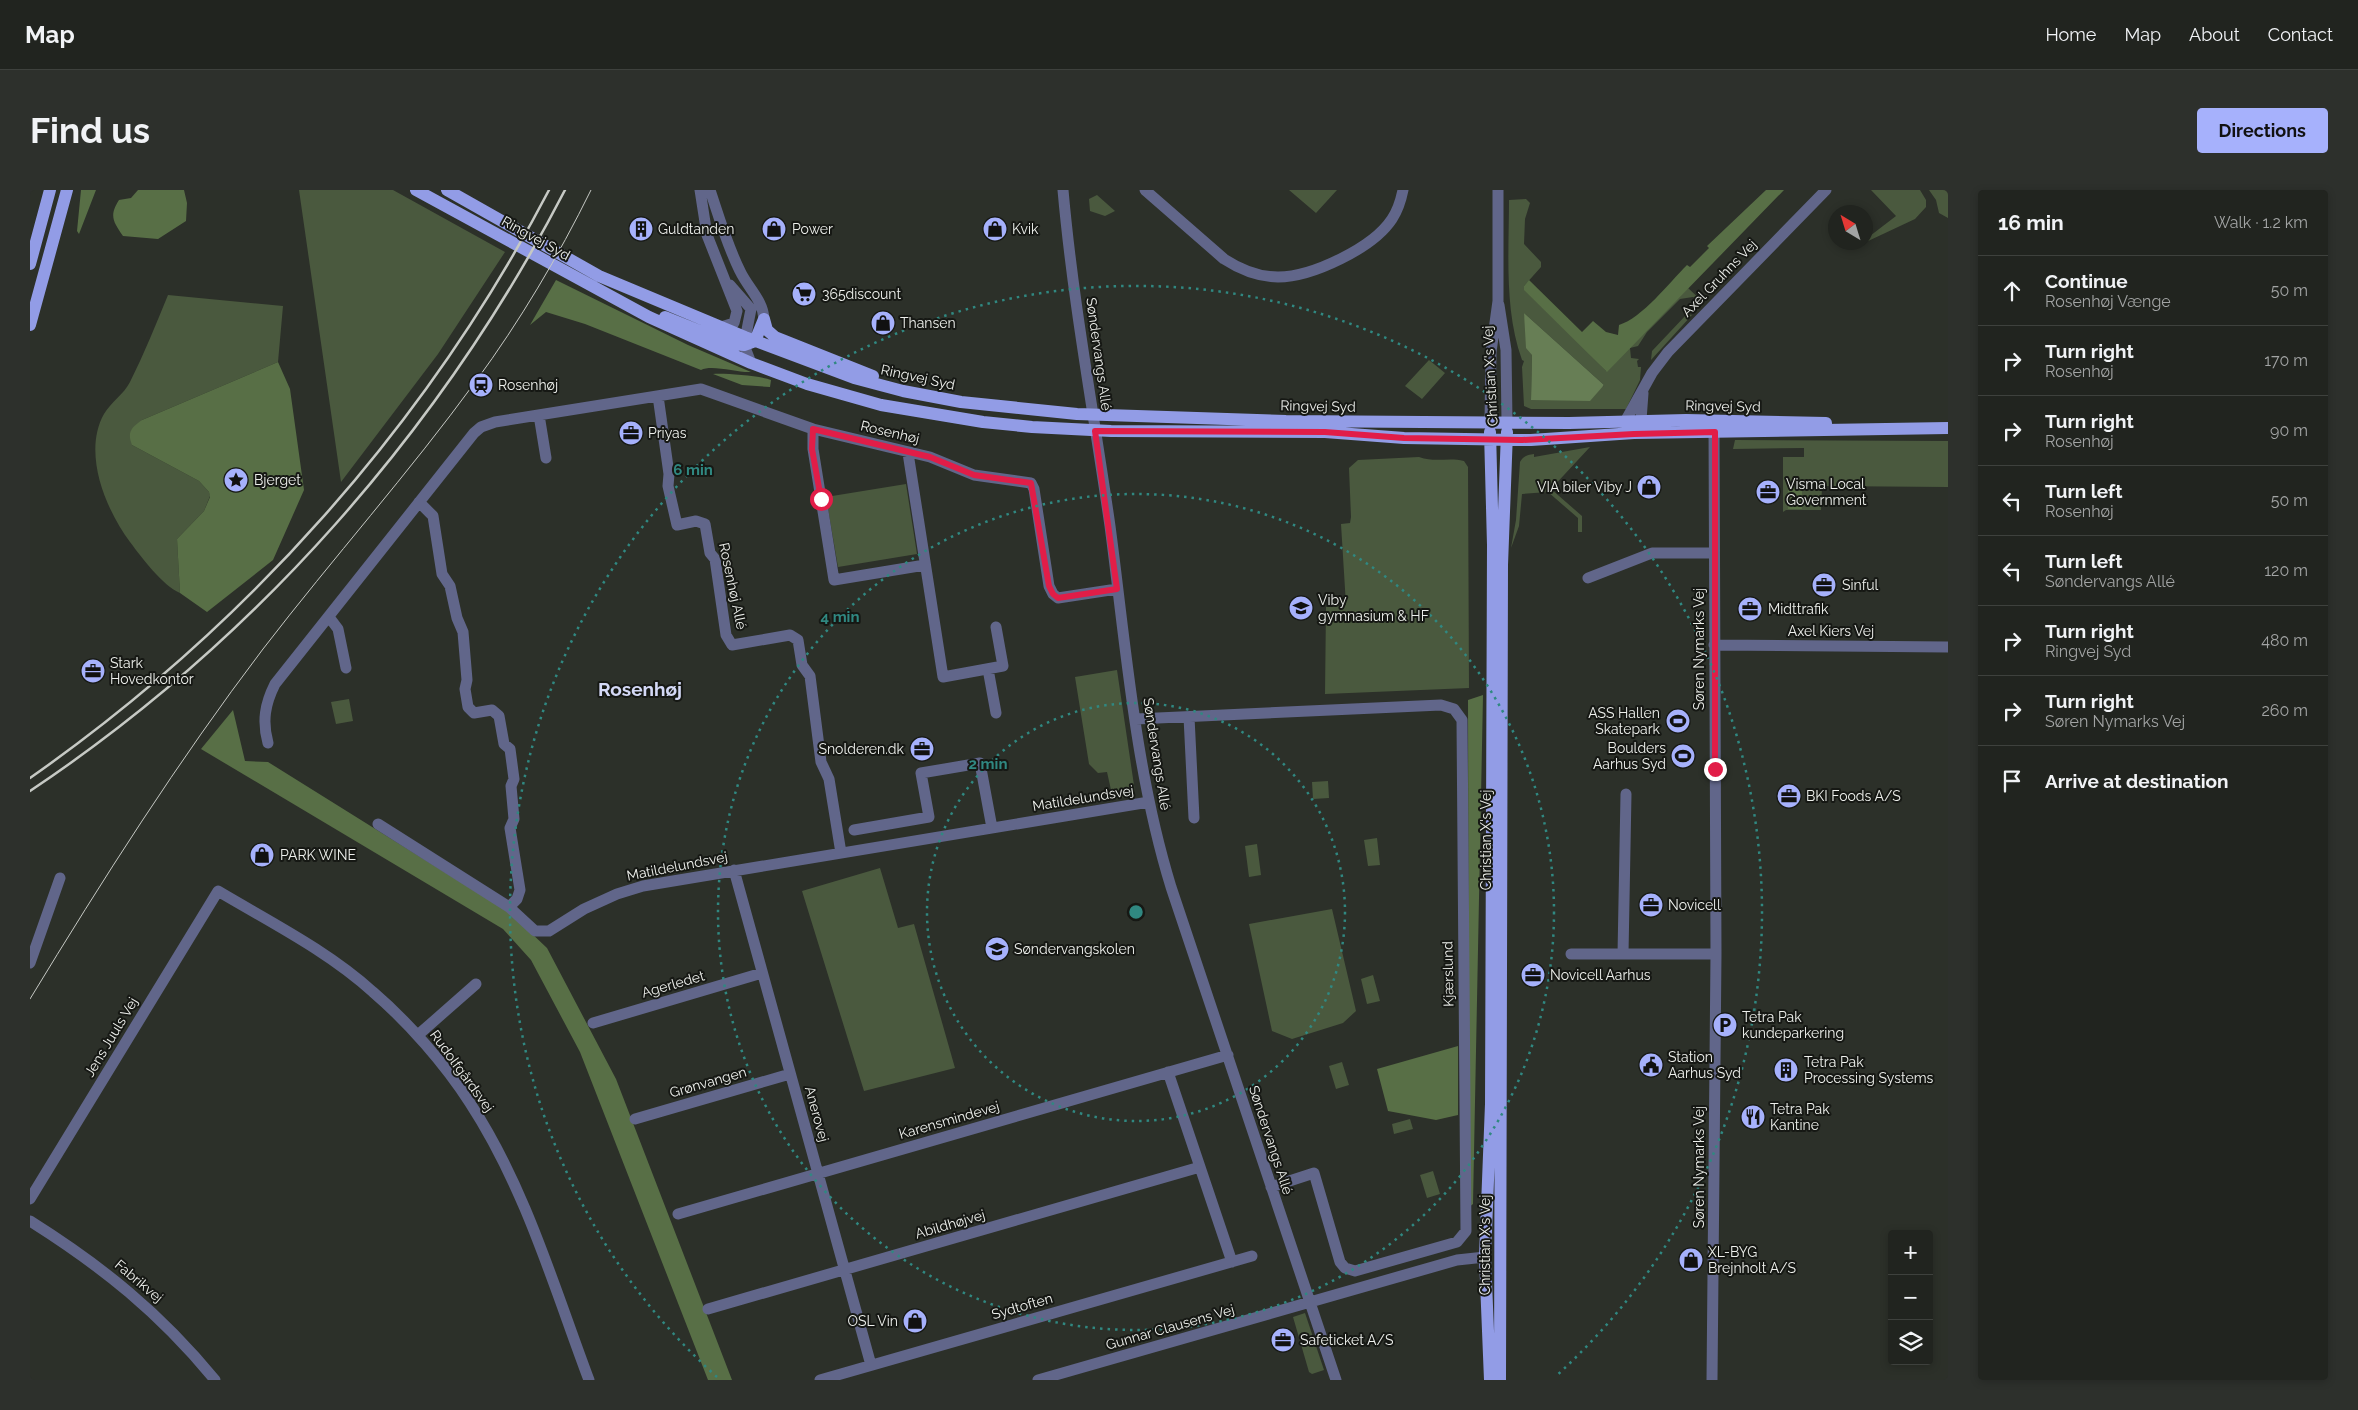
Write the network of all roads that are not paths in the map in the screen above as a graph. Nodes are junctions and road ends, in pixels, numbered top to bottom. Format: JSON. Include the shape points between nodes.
{"nodes":[{"id":1,"x":50,"y":190,"type":"edge"},
{"id":2,"x":67,"y":190,"type":"edge"},
{"id":3,"x":416,"y":190,"type":"edge"},
{"id":4,"x":447,"y":190,"type":"edge"},
{"id":5,"x":700,"y":190,"type":"edge"},
{"id":6,"x":710,"y":190,"type":"edge"},
{"id":7,"x":714,"y":190,"type":"edge"},
{"id":8,"x":1063,"y":190,"type":"edge"},
{"id":9,"x":1145,"y":190,"type":"edge"},
{"id":10,"x":1403,"y":190,"type":"edge"},
{"id":11,"x":1498,"y":190,"type":"edge"},
{"id":12,"x":1826,"y":190,"type":"edge"},
{"id":13,"x":716,"y":210,"type":"junction"},
{"id":14,"x":30,"y":264,"type":"edge"},
{"id":15,"x":725,"y":281,"type":"junction"},
{"id":16,"x":589,"y":285,"type":"junction"},
{"id":17,"x":1498,"y":301,"type":"junction"},
{"id":18,"x":764,"y":319,"type":"junction"},
{"id":19,"x":30,"y":325,"type":"edge"},
{"id":20,"x":721,"y":327,"type":"junction"},
{"id":21,"x":748,"y":341,"type":"junction"},
{"id":22,"x":750,"y":363,"type":"junction"},
{"id":23,"x":903,"y":391,"type":"junction"},
{"id":24,"x":1642,"y":393,"type":"junction"},
{"id":25,"x":658,"y":396,"type":"junction"},
{"id":26,"x":1092,"y":414,"type":"junction"},
{"id":27,"x":539,"y":415,"type":"junction"},
{"id":28,"x":1626,"y":420,"type":"junction"},
{"id":29,"x":1641,"y":420,"type":"junction"},
{"id":30,"x":1490,"y":422,"type":"junction"},
{"id":31,"x":1507,"y":422,"type":"junction"},
{"id":32,"x":1714,"y":426,"type":"junction"},
{"id":33,"x":1948,"y":428,"type":"edge"},
{"id":34,"x":813,"y":429,"type":"junction"},
{"id":35,"x":1095,"y":431,"type":"junction"},
{"id":36,"x":1579,"y":438,"type":"junction"},
{"id":37,"x":1490,"y":440,"type":"junction"},
{"id":38,"x":1507,"y":440,"type":"junction"},
{"id":39,"x":908,"y":453,"type":"junction"},
{"id":40,"x":546,"y":458,"type":"dead end"},
{"id":41,"x":419,"y":502,"type":"junction"},
{"id":42,"x":1714,"y":553,"type":"junction"},
{"id":43,"x":925,"y":565,"type":"junction"},
{"id":44,"x":1588,"y":578,"type":"dead end"},
{"id":45,"x":1117,"y":589,"type":"junction"},
{"id":46,"x":329,"y":617,"type":"junction"},
{"id":47,"x":996,"y":627,"type":"dead end"},
{"id":48,"x":1714,"y":646,"type":"junction"},
{"id":49,"x":1948,"y":647,"type":"edge"},
{"id":50,"x":346,"y":668,"type":"dead end"},
{"id":51,"x":988,"y":669,"type":"junction"},
{"id":52,"x":996,"y":713,"type":"dead end"},
{"id":53,"x":1189,"y":717,"type":"junction"},
{"id":54,"x":1136,"y":719,"type":"junction"},
{"id":55,"x":268,"y":744,"type":"dead end"},
{"id":56,"x":1626,"y":794,"type":"dead end"},
{"id":57,"x":1149,"y":802,"type":"junction"},
{"id":58,"x":1194,"y":818,"type":"dead end"},
{"id":59,"x":378,"y":824,"type":"dead end"},
{"id":60,"x":992,"y":828,"type":"junction"},
{"id":61,"x":854,"y":830,"type":"dead end"},
{"id":62,"x":841,"y":853,"type":"junction"},
{"id":63,"x":734,"y":870,"type":"junction"},
{"id":64,"x":60,"y":878,"type":"dead end"},
{"id":65,"x":218,"y":891,"type":"joint"},
{"id":66,"x":509,"y":907,"type":"junction"},
{"id":67,"x":1571,"y":954,"type":"dead end"},
{"id":68,"x":1623,"y":954,"type":"junction"},
{"id":69,"x":1716,"y":954,"type":"junction"},
{"id":70,"x":30,"y":963,"type":"edge"},
{"id":71,"x":762,"y":973,"type":"junction"},
{"id":72,"x":476,"y":984,"type":"dead end"},
{"id":73,"x":593,"y":1023,"type":"dead end"},
{"id":74,"x":418,"y":1035,"type":"junction"},
{"id":75,"x":1228,"y":1055,"type":"junction"},
{"id":76,"x":1168,"y":1072,"type":"junction"},
{"id":77,"x":790,"y":1074,"type":"junction"},
{"id":78,"x":635,"y":1119,"type":"dead end"},
{"id":79,"x":1200,"y":1168,"type":"junction"},
{"id":80,"x":817,"y":1173,"type":"junction"},
{"id":81,"x":1271,"y":1187,"type":"junction"},
{"id":82,"x":30,"y":1199,"type":"edge"},
{"id":83,"x":678,"y":1214,"type":"dead end"},
{"id":84,"x":30,"y":1221,"type":"edge"},
{"id":85,"x":1500,"y":1240,"type":"junction"},
{"id":86,"x":1252,"y":1256,"type":"dead end"},
{"id":87,"x":1485,"y":1257,"type":"junction"},
{"id":88,"x":1232,"y":1262,"type":"junction"},
{"id":89,"x":844,"y":1270,"type":"junction"},
{"id":90,"x":1310,"y":1303,"type":"junction"},
{"id":91,"x":708,"y":1309,"type":"dead end"},
{"id":92,"x":871,"y":1365,"type":"junction"},
{"id":93,"x":1497,"y":1378,"type":"edge"},
{"id":94,"x":215,"y":1380,"type":"edge"},
{"id":95,"x":589,"y":1380,"type":"edge"},
{"id":96,"x":820,"y":1380,"type":"edge"},
{"id":97,"x":1038,"y":1380,"type":"edge"},
{"id":98,"x":1336,"y":1380,"type":"edge"},
{"id":99,"x":1712,"y":1380,"type":"edge"}],
"edges":[{"from":1,"to":14,"type":"main road"},
{"from":2,"to":19,"type":"main road"},
{"from":3,"to":16,"type":"main road","name":"Ringvej Syd"},
{"from":4,"to":20,"type":"main road","name":"Ringvej Syd","via":[[599,276]]},
{"from":5,"to":15,"type":"street","via":[[707,235]]},
{"from":6,"to":13,"type":"street"},
{"from":7,"to":13,"type":"street"},
{"from":8,"to":26,"type":"street","name":"Søndervangs Allé"},
{"from":9,"to":10,"type":"street","via":[[1224,259],[1252,273],[1281,277],[1321,267],[1370,241],[1392,220]]},
{"from":11,"to":17,"type":"street","name":"Christian X's Vej"},
{"from":12,"to":24,"type":"street","name":"Axel Gruhns Vej","via":[[1668,352]]},
{"from":13,"to":18,"type":"street","via":[[740,272],[761,305]]},
{"from":15,"to":20,"type":"street","via":[[738,313],[733,324]]},
{"from":15,"to":21,"type":"street","via":[[750,309]]},
{"from":16,"to":21,"type":"main road","via":[[732,344]]},
{"from":16,"to":22,"type":"main road","name":"Ringvej Syd","via":[[657,321]]},
{"from":17,"to":30,"type":"street","name":"Christian X's Vej","via":[[1491,352]]},
{"from":17,"to":31,"type":"street","name":"Christian X's Vej","via":[[1506,350]]},
{"from":18,"to":21,"type":"main road"},
{"from":18,"to":23,"type":"main road","via":[[767,330],[775,337],[858,369]]},
{"from":20,"to":21,"type":"main road","name":"Ringvej Syd"},
{"from":21,"to":22,"type":"street"},
{"from":21,"to":23,"type":"main road","name":"Ringvej Syd"},
{"from":22,"to":35,"type":"main road","name":"Ringvej Syd","via":[[807,384],[881,405],[983,422]]},
{"from":23,"to":26,"type":"main road","name":"Ringvej Syd","via":[[1002,408]]},
{"from":24,"to":28,"type":"street","name":"Axel Gruhns Vej"},
{"from":24,"to":29,"type":"street","name":"Axel Gruhns Vej"},
{"from":25,"to":27,"type":"street","name":"Rosenhøj"},
{"from":25,"to":34,"type":"street","name":"Rosenhøj","via":[[701,389]]},
{"from":25,"to":62,"type":"street","name":"Rosenhøj Allé","via":[[668,486],[677,525],[696,521],[705,524],[710,553],[715,559],[726,635],[732,645],[790,635],[798,640],[802,665],[810,676],[813,690],[812,708],[821,762],[829,779]]},
{"from":26,"to":30,"type":"main road","name":"Ringvej Syd","via":[[1286,421]]},
{"from":26,"to":35,"type":"street","name":"Søndervangs Allé"},
{"from":27,"to":40,"type":"street"},
{"from":27,"to":41,"type":"street","name":"Rosenhøj","via":[[481,427]]},
{"from":28,"to":29,"type":"main road","name":"Ringvej Syd"},
{"from":28,"to":31,"type":"main road","name":"Ringvej Syd"},
{"from":29,"to":32,"type":"main road","name":"Ringvej Syd"},
{"from":29,"to":36,"type":"main road","via":[[1634,427]]},
{"from":30,"to":31,"type":"main road","name":"Ringvej Syd"},
{"from":30,"to":37,"type":"main road","name":"Christian X's Vej"},
{"from":31,"to":38,"type":"main road","name":"Christian X's Vej"},
{"from":32,"to":33,"type":"main road","name":"Ringvej Syd","via":[[1803,422]]},
{"from":32,"to":36,"type":"main road","name":"Ringvej Syd"},
{"from":32,"to":42,"type":"street","name":"Søren Nymarks Vej"},
{"from":34,"to":39,"type":"street","name":"Rosenhøj"},
{"from":34,"to":43,"type":"street","via":[[812,449],[834,580]]},
{"from":35,"to":37,"type":"main road","name":"Ringvej Syd","via":[[1325,432]]},
{"from":35,"to":45,"type":"street","name":"Søndervangs Allé"},
{"from":36,"to":38,"type":"main road","name":"Ringvej Syd"},
{"from":37,"to":38,"type":"main road","name":"Ringvej Syd"},
{"from":37,"to":87,"type":"main road","name":"Christian X's Vej","via":[[1493,545],[1491,1104]]},
{"from":38,"to":85,"type":"main road","name":"Christian X's Vej","via":[[1502,565]]},
{"from":39,"to":43,"type":"street"},
{"from":39,"to":45,"type":"street","name":"Rosenhøj","via":[[930,457],[974,475],[1031,483],[1053,594],[1058,598]]},
{"from":41,"to":46,"type":"street","name":"Rosenhøj"},
{"from":41,"to":66,"type":"street","via":[[433,516],[442,574],[450,586],[457,618],[464,632],[468,708],[474,712],[492,710],[500,716],[504,744],[510,749],[514,819],[510,828],[520,881],[517,899]]},
{"from":42,"to":44,"type":"street","via":[[1652,553]]},
{"from":42,"to":48,"type":"street","name":"Søren Nymarks Vej"},
{"from":43,"to":51,"type":"street","via":[[943,677]]},
{"from":45,"to":54,"type":"street","name":"Søndervangs Allé"},
{"from":46,"to":50,"type":"street","via":[[338,629]]},
{"from":46,"to":55,"type":"street","name":"Rosenhøj","via":[[269,696],[264,727]]},
{"from":47,"to":51,"type":"street","via":[[1003,666]]},
{"from":48,"to":49,"type":"street","name":"Axel Kiers Vej"},
{"from":48,"to":69,"type":"street","name":"Søren Nymarks Vej"},
{"from":51,"to":52,"type":"street"},
{"from":53,"to":54,"type":"street","name":"Kjærslund"},
{"from":53,"to":58,"type":"street"},
{"from":53,"to":81,"type":"street","name":"Kjærslund","via":[[1441,705],[1454,709],[1462,720],[1466,1231],[1458,1242],[1350,1271],[1340,1262],[1314,1173]]},
{"from":54,"to":57,"type":"street","name":"Søndervangs Allé"},
{"from":56,"to":68,"type":"street"},
{"from":57,"to":60,"type":"street","name":"Matildelundsvej"},
{"from":57,"to":75,"type":"street","name":"Søndervangs Allé","via":[[1171,887]]},
{"from":59,"to":66,"type":"street","name":"Matildelundsvej"},
{"from":60,"to":61,"type":"street","via":[[980,763],[921,773],[929,817]]},
{"from":60,"to":62,"type":"street","name":"Matildelundsvej"},
{"from":62,"to":63,"type":"street","name":"Matildelundsvej"},
{"from":63,"to":66,"type":"street","name":"Matildelundsvej","via":[[643,886],[617,894],[584,909],[549,931],[535,930]]},
{"from":63,"to":71,"type":"street","name":"Anerovej"},
{"from":64,"to":70,"type":"street"},
{"from":65,"to":74,"type":"street","name":"Rudolfgårdsvej","via":[[329,958],[373,991]]},
{"from":65,"to":82,"type":"street","name":"Jens Juuls Vej"},
{"from":67,"to":68,"type":"street"},
{"from":68,"to":69,"type":"street"},
{"from":69,"to":99,"type":"street","name":"Søren Nymarks Vej"},
{"from":71,"to":73,"type":"street","name":"Agerledet"},
{"from":71,"to":77,"type":"street","name":"Anerovej"},
{"from":72,"to":74,"type":"street"},
{"from":74,"to":95,"type":"street","name":"Rudolfgårdsvej","via":[[470,1102],[500,1156],[526,1212]]},
{"from":75,"to":76,"type":"street","name":"Karensmindevej"},
{"from":75,"to":81,"type":"street","name":"Søndervangs Allé"},
{"from":76,"to":79,"type":"street"},
{"from":76,"to":80,"type":"street","name":"Karensmindevej"},
{"from":77,"to":78,"type":"street","name":"Grønvangen"},
{"from":77,"to":80,"type":"street","name":"Anerovej"},
{"from":79,"to":88,"type":"street"},
{"from":79,"to":89,"type":"street","name":"Abildhøjvej"},
{"from":80,"to":83,"type":"street","name":"Karensmindevej"},
{"from":80,"to":89,"type":"street","name":"Anerovej"},
{"from":81,"to":90,"type":"street","name":"Søndervangs Allé"},
{"from":84,"to":94,"type":"street","name":"Fabrikvej","via":[[80,1252],[134,1296],[183,1342]]},
{"from":85,"to":87,"type":"main road","via":[[1494,1251]]},
{"from":85,"to":93,"type":"main road","name":"Christian X's Vej"},
{"from":86,"to":88,"type":"street","name":"Sydtoften"},
{"from":87,"to":90,"type":"street","name":"Gunnar Clausens Vej","via":[[1466,1258]]},
{"from":87,"to":93,"type":"main road","via":[[1492,1266]]},
{"from":88,"to":92,"type":"street","name":"Sydtoften"},
{"from":89,"to":91,"type":"street","name":"Abildhøjvej"},
{"from":89,"to":92,"type":"street","name":"Anerovej"},
{"from":90,"to":97,"type":"street","name":"Gunnar Clausens Vej"},
{"from":90,"to":98,"type":"street"},
{"from":92,"to":96,"type":"street","name":"Sydtoften"}]}
